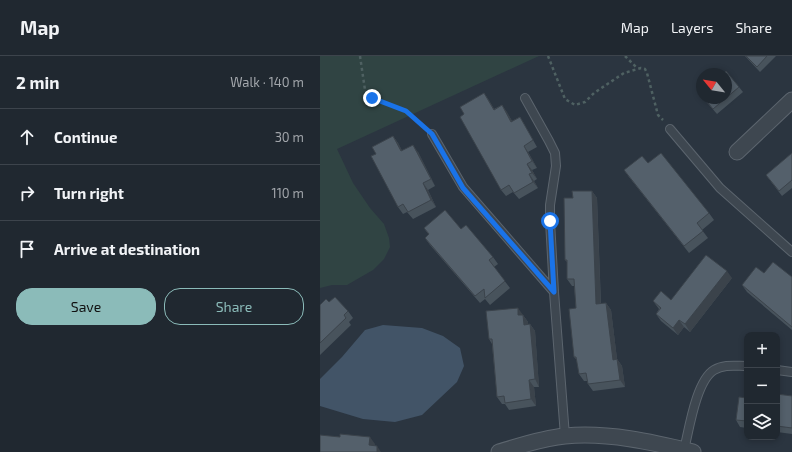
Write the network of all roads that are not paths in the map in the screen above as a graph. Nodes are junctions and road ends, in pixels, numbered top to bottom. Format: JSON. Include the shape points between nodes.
{"nodes":[{"id":1,"x":525,"y":98,"type":"dead end"},
{"id":2,"x":792,"y":100,"type":"edge"},
{"id":3,"x":670,"y":129,"type":"road end"},
{"id":4,"x":432,"y":134,"type":"road end"},
{"id":5,"x":737,"y":152,"type":"dead end"},
{"id":6,"x":792,"y":252,"type":"edge"},
{"id":7,"x":554,"y":292,"type":"junction"},
{"id":8,"x":744,"y":366,"type":"edge"},
{"id":9,"x":780,"y":370,"type":"edge"},
{"id":10,"x":792,"y":372,"type":"edge"},
{"id":11,"x":565,"y":436,"type":"junction"},
{"id":12,"x":689,"y":451,"type":"edge"},
{"id":13,"x":499,"y":452,"type":"edge"}],
"edges":[{"from":1,"to":7,"type":"lane","via":[[555,153],[556,166],[550,205]]},
{"from":2,"to":5,"type":"street"},
{"from":3,"to":6,"type":"lane","via":[[720,188]]},
{"from":4,"to":7,"type":"lane","via":[[463,188]]},
{"from":7,"to":11,"type":"lane"},
{"from":8,"to":12,"type":"lane","via":[[727,365],[713,371],[702,385],[695,401]]},
{"from":9,"to":10,"type":"lane"},
{"from":11,"to":12,"type":"street","via":[[605,436],[645,441]]},
{"from":11,"to":13,"type":"street"}]}
